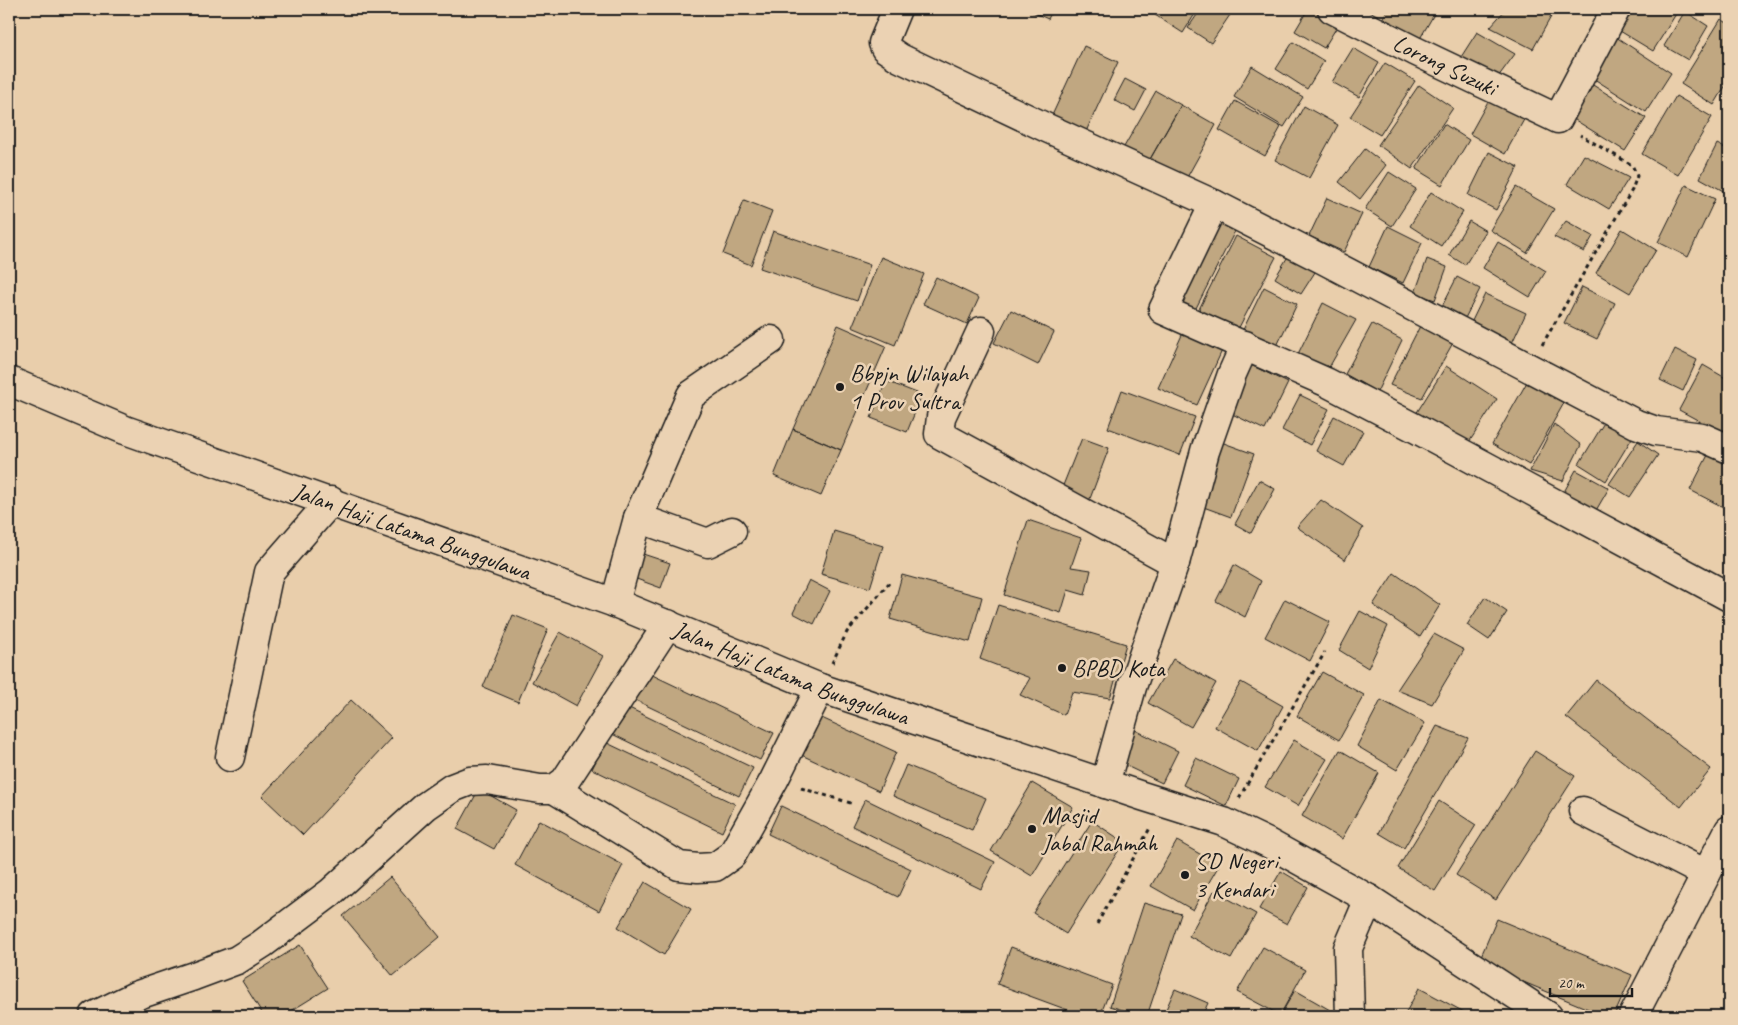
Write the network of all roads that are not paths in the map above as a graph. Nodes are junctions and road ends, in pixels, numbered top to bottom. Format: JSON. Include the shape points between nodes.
{"nodes":[{"id":1,"x":897,"y":9,"type":"edge"},
{"id":2,"x":1332,"y":9,"type":"edge"},
{"id":3,"x":1616,"y":9,"type":"edge"},
{"id":4,"x":1214,"y":204,"type":"junction"},
{"id":5,"x":981,"y":330,"type":"dead end"},
{"id":6,"x":771,"y":340,"type":"dead end"},
{"id":7,"x":1245,"y":345,"type":"junction"},
{"id":8,"x":9,"y":381,"type":"edge"},
{"id":9,"x":1729,"y":449,"type":"edge"},
{"id":10,"x":330,"y":501,"type":"junction"},
{"id":11,"x":638,"y":518,"type":"junction"},
{"id":12,"x":732,"y":531,"type":"dead end"},
{"id":13,"x":1175,"y":563,"type":"junction"},
{"id":14,"x":1729,"y":597,"type":"edge"},
{"id":15,"x":615,"y":603,"type":"junction"},
{"id":16,"x":668,"y":624,"type":"junction"},
{"id":17,"x":820,"y":688,"type":"junction"},
{"id":18,"x":230,"y":757,"type":"dead end"},
{"id":19,"x":1105,"y":784,"type":"junction"},
{"id":20,"x":554,"y":789,"type":"junction"},
{"id":21,"x":1583,"y":811,"type":"dead end"},
{"id":22,"x":1729,"y":830,"type":"edge"},
{"id":23,"x":1706,"y":874,"type":"junction"},
{"id":24,"x":1369,"y":899,"type":"junction"},
{"id":25,"x":94,"y":1016,"type":"edge"},
{"id":26,"x":1350,"y":1016,"type":"edge"},
{"id":27,"x":1548,"y":1016,"type":"edge"},
{"id":28,"x":1633,"y":1016,"type":"edge"}],
"edges":[{"from":1,"to":4,"type":"main road","via":[[883,43],[884,48],[942,79]]},
{"from":2,"to":3,"type":"main road","name":"Lorong Suzuki","via":[[1558,119]]},
{"from":4,"to":7,"type":"main road","via":[[1163,310]]},
{"from":4,"to":9,"type":"main road","via":[[1636,424],[1656,431],[1702,437]]},
{"from":5,"to":13,"type":"main road","via":[[940,417],[939,434]]},
{"from":6,"to":11,"type":"main road","via":[[692,395]]},
{"from":7,"to":13,"type":"main road","via":[[1210,435]]},
{"from":7,"to":14,"type":"main road","via":[[1413,427]]},
{"from":8,"to":10,"type":"main road","name":"Jalan Haji Latama Bunggulawa","via":[[125,430]]},
{"from":10,"to":15,"type":"main road","name":"Jalan Haji Latama Bunggulawa"},
{"from":10,"to":18,"type":"main road","via":[[269,572]]},
{"from":11,"to":12,"type":"main road","via":[[708,543]]},
{"from":11,"to":15,"type":"main road"},
{"from":13,"to":19,"type":"main road","via":[[1138,668]]},
{"from":15,"to":16,"type":"main road","name":"Jalan Haji Latama Bunggulawa"},
{"from":16,"to":17,"type":"main road","name":"Jalan Haji Latama Bunggulawa"},
{"from":16,"to":20,"type":"main road","via":[[565,781]]},
{"from":17,"to":19,"type":"main road","name":"Jalan Haji Latama Bunggulawa"},
{"from":17,"to":20,"type":"main road","via":[[732,855],[715,867],[679,866]]},
{"from":19,"to":24,"type":"main road","name":"Jalan Haji Latama Bunggulawa","via":[[1224,822]]},
{"from":20,"to":25,"type":"main road","via":[[540,790],[487,780],[470,781],[452,788],[426,806],[330,893],[237,960],[135,996]]},
{"from":21,"to":23,"type":"main road"},
{"from":22,"to":23,"type":"main road"},
{"from":23,"to":28,"type":"main road"},
{"from":24,"to":26,"type":"main road","via":[[1348,948]]},
{"from":24,"to":27,"type":"main road","name":"Jalan Haji Latama Bunggulawa"}]}
